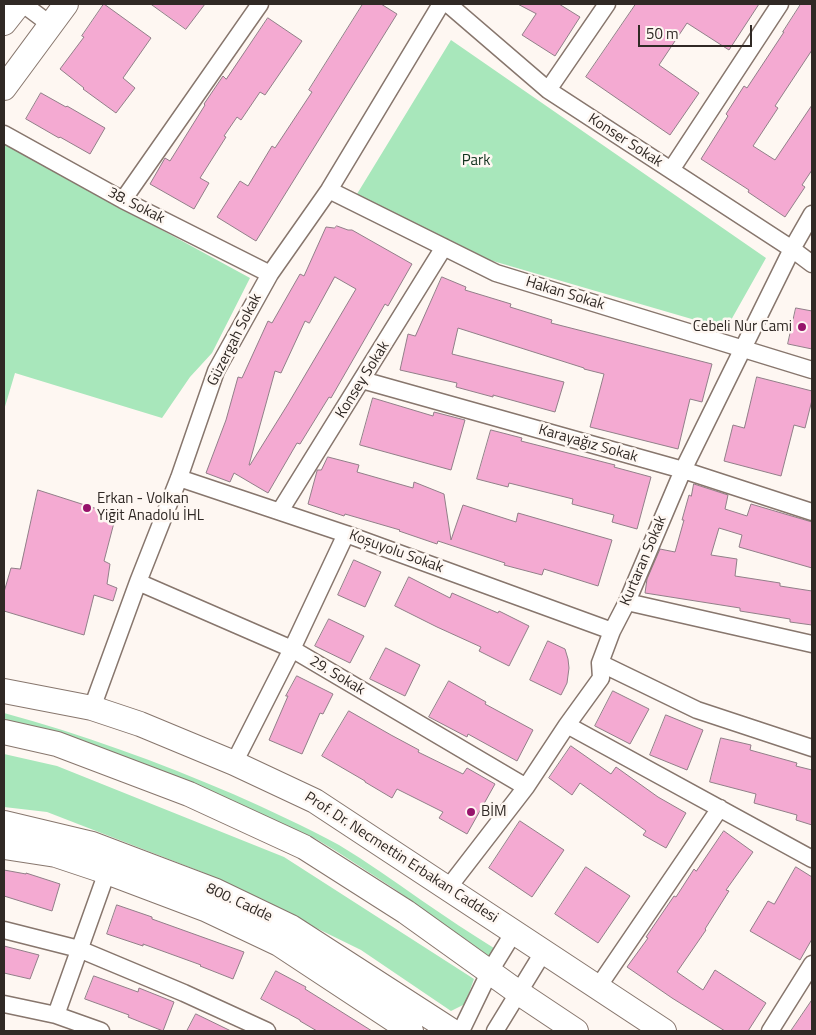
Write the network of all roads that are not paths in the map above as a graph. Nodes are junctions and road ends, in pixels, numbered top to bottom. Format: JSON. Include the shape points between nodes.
{"nodes":[{"id":1,"x":21,"y":4,"type":"edge"},
{"id":2,"x":66,"y":4,"type":"edge"},
{"id":3,"x":260,"y":4,"type":"edge"},
{"id":4,"x":441,"y":4,"type":"edge"},
{"id":5,"x":448,"y":4,"type":"edge"},
{"id":6,"x":607,"y":4,"type":"edge"},
{"id":7,"x":780,"y":4,"type":"edge"},
{"id":8,"x":4,"y":23,"type":"edge"},
{"id":9,"x":51,"y":25,"type":"junction"},
{"id":10,"x":4,"y":88,"type":"edge"},
{"id":11,"x":548,"y":90,"type":"junction"},
{"id":12,"x":4,"y":134,"type":"edge"},
{"id":13,"x":670,"y":170,"type":"junction"},
{"id":14,"x":329,"y":190,"type":"junction"},
{"id":15,"x":123,"y":200,"type":"junction"},
{"id":16,"x":812,"y":214,"type":"edge"},
{"id":17,"x":444,"y":247,"type":"junction"},
{"id":18,"x":792,"y":249,"type":"junction"},
{"id":19,"x":812,"y":264,"type":"edge"},
{"id":20,"x":270,"y":274,"type":"junction"},
{"id":21,"x":742,"y":348,"type":"junction"},
{"id":22,"x":812,"y":370,"type":"edge"},
{"id":23,"x":362,"y":380,"type":"junction"},
{"id":24,"x":682,"y":470,"type":"junction"},
{"id":25,"x":179,"y":478,"type":"junction"},
{"id":26,"x":280,"y":512,"type":"junction"},
{"id":27,"x":812,"y":512,"type":"edge"},
{"id":28,"x":346,"y":534,"type":"junction"},
{"id":29,"x":138,"y":582,"type":"junction"},
{"id":30,"x":627,"y":602,"type":"junction"},
{"id":31,"x":612,"y":631,"type":"junction"},
{"id":32,"x":812,"y":644,"type":"edge"},
{"id":33,"x":292,"y":649,"type":"junction"},
{"id":34,"x":600,"y":663,"type":"junction"},
{"id":35,"x":4,"y":691,"type":"edge"},
{"id":36,"x":92,"y":708,"type":"junction"},
{"id":37,"x":567,"y":725,"type":"junction"},
{"id":38,"x":4,"y":732,"type":"edge"},
{"id":39,"x":812,"y":748,"type":"edge"},
{"id":40,"x":234,"y":763,"type":"junction"},
{"id":41,"x":526,"y":788,"type":"junction"},
{"id":42,"x":720,"y":808,"type":"junction"},
{"id":43,"x":4,"y":823,"type":"edge"},
{"id":44,"x":4,"y":847,"type":"edge"},
{"id":45,"x":812,"y":858,"type":"edge"},
{"id":46,"x":107,"y":872,"type":"junction"},
{"id":47,"x":448,"y":888,"type":"junction"},
{"id":48,"x":4,"y":930,"type":"edge"},
{"id":49,"x":514,"y":932,"type":"junction"},
{"id":50,"x":79,"y":948,"type":"junction"},
{"id":51,"x":544,"y":951,"type":"junction"},
{"id":52,"x":812,"y":964,"type":"edge"},
{"id":53,"x":490,"y":972,"type":"junction"},
{"id":54,"x":598,"y":987,"type":"junction"},
{"id":55,"x":519,"y":993,"type":"junction"},
{"id":56,"x":4,"y":1004,"type":"edge"},
{"id":57,"x":56,"y":1015,"type":"junction"},
{"id":58,"x":101,"y":1031,"type":"edge"},
{"id":59,"x":267,"y":1031,"type":"edge"},
{"id":60,"x":411,"y":1031,"type":"edge"},
{"id":61,"x":452,"y":1031,"type":"edge"},
{"id":62,"x":461,"y":1031,"type":"edge"},
{"id":63,"x":495,"y":1031,"type":"edge"},
{"id":64,"x":576,"y":1031,"type":"edge"},
{"id":65,"x":664,"y":1031,"type":"edge"},
{"id":66,"x":770,"y":1031,"type":"edge"}],
"edges":[{"from":1,"to":8,"type":"main road"},
{"from":1,"to":9,"type":"street"},
{"from":2,"to":9,"type":"main road"},
{"from":3,"to":15,"type":"street"},
{"from":4,"to":14,"type":"street","name":"Güzergah Sokak"},
{"from":5,"to":11,"type":"street","name":"Konser Sokak"},
{"from":6,"to":11,"type":"street"},
{"from":7,"to":13,"type":"street"},
{"from":9,"to":10,"type":"main road"},
{"from":11,"to":13,"type":"street","name":"Konser Sokak"},
{"from":12,"to":15,"type":"street","name":"38. Sokak"},
{"from":13,"to":18,"type":"street","name":"Konser Sokak"},
{"from":14,"to":17,"type":"street","name":"Hakan Sokak"},
{"from":14,"to":20,"type":"street","name":"Güzergah Sokak"},
{"from":15,"to":20,"type":"street","name":"38. Sokak"},
{"from":16,"to":18,"type":"street","name":"Kurtaran Sokak"},
{"from":17,"to":21,"type":"street","name":"Hakan Sokak","via":[[496,273]]},
{"from":17,"to":23,"type":"street","name":"Konsey Sokak"},
{"from":18,"to":19,"type":"street","name":"Konser Sokak"},
{"from":18,"to":21,"type":"street","name":"Kurtaran Sokak"},
{"from":20,"to":25,"type":"street","name":"Güzergah Sokak","via":[[216,371]]},
{"from":21,"to":22,"type":"street","name":"Hakan Sokak"},
{"from":21,"to":24,"type":"street","name":"Kurtaran Sokak"},
{"from":23,"to":24,"type":"street","name":"Karayağız Sokak"},
{"from":23,"to":26,"type":"street","name":"Konsey Sokak"},
{"from":24,"to":27,"type":"street","name":"Karayağız Sokak"},
{"from":24,"to":30,"type":"street","name":"Kurtaran Sokak"},
{"from":25,"to":26,"type":"street","name":"Koşuyolu Sokak"},
{"from":25,"to":29,"type":"street","name":"Güzergah Sokak"},
{"from":26,"to":28,"type":"street","name":"Koşuyolu Sokak"},
{"from":28,"to":31,"type":"street","name":"Koşuyolu Sokak"},
{"from":28,"to":33,"type":"street"},
{"from":29,"to":33,"type":"street","name":"29. Sokak"},
{"from":29,"to":36,"type":"street","name":"Güzergah Sokak"},
{"from":30,"to":31,"type":"street","name":"Kurtaran Sokak"},
{"from":30,"to":32,"type":"street"},
{"from":31,"to":34,"type":"street","name":"Kurtaran Sokak"},
{"from":33,"to":40,"type":"street"},
{"from":33,"to":41,"type":"street","name":"29. Sokak"},
{"from":34,"to":37,"type":"street","name":"Kurtaran Sokak","via":[[601,678]]},
{"from":34,"to":39,"type":"street","via":[[697,710]]},
{"from":35,"to":36,"type":"main road","name":"Prof. Dr. Necmettin Erbakan Caddesi"},
{"from":36,"to":40,"type":"main road","name":"Prof. Dr. Necmettin Erbakan Caddesi"},
{"from":37,"to":41,"type":"street","name":"Kurtaran Sokak"},
{"from":37,"to":42,"type":"street"},
{"from":38,"to":53,"type":"main road","via":[[57,744],[180,791],[304,847],[406,912]]},
{"from":40,"to":47,"type":"main road","name":"Prof. Dr. Necmettin Erbakan Caddesi","via":[[315,801]]},
{"from":41,"to":47,"type":"street","name":"Kurtaran Sokak"},
{"from":42,"to":45,"type":"street"},
{"from":42,"to":54,"type":"street"},
{"from":43,"to":61,"type":"main road","name":"800. Cadde","via":[[92,844],[216,891],[291,927]]},
{"from":44,"to":46,"type":"main road","name":"800. Cadde","via":[[56,856]]},
{"from":46,"to":50,"type":"street"},
{"from":46,"to":60,"type":"main road","name":"800. Cadde","via":[[205,909],[279,944]]},
{"from":47,"to":49,"type":"main road","name":"Prof. Dr. Necmettin Erbakan Caddesi"},
{"from":48,"to":50,"type":"street"},
{"from":49,"to":51,"type":"main road","name":"Prof. Dr. Necmettin Erbakan Caddesi"},
{"from":49,"to":53,"type":"street"},
{"from":50,"to":57,"type":"street"},
{"from":50,"to":59,"type":"street"},
{"from":51,"to":54,"type":"main road","name":"Prof. Dr. Necmettin Erbakan Caddesi"},
{"from":51,"to":55,"type":"street"},
{"from":52,"to":66,"type":"street"},
{"from":53,"to":55,"type":"main road"},
{"from":53,"to":62,"type":"street"},
{"from":54,"to":65,"type":"main road","name":"Prof. Dr. Necmettin Erbakan Caddesi"},
{"from":55,"to":63,"type":"street"},
{"from":55,"to":64,"type":"main road"},
{"from":56,"to":57,"type":"street"},
{"from":57,"to":58,"type":"street"}]}
